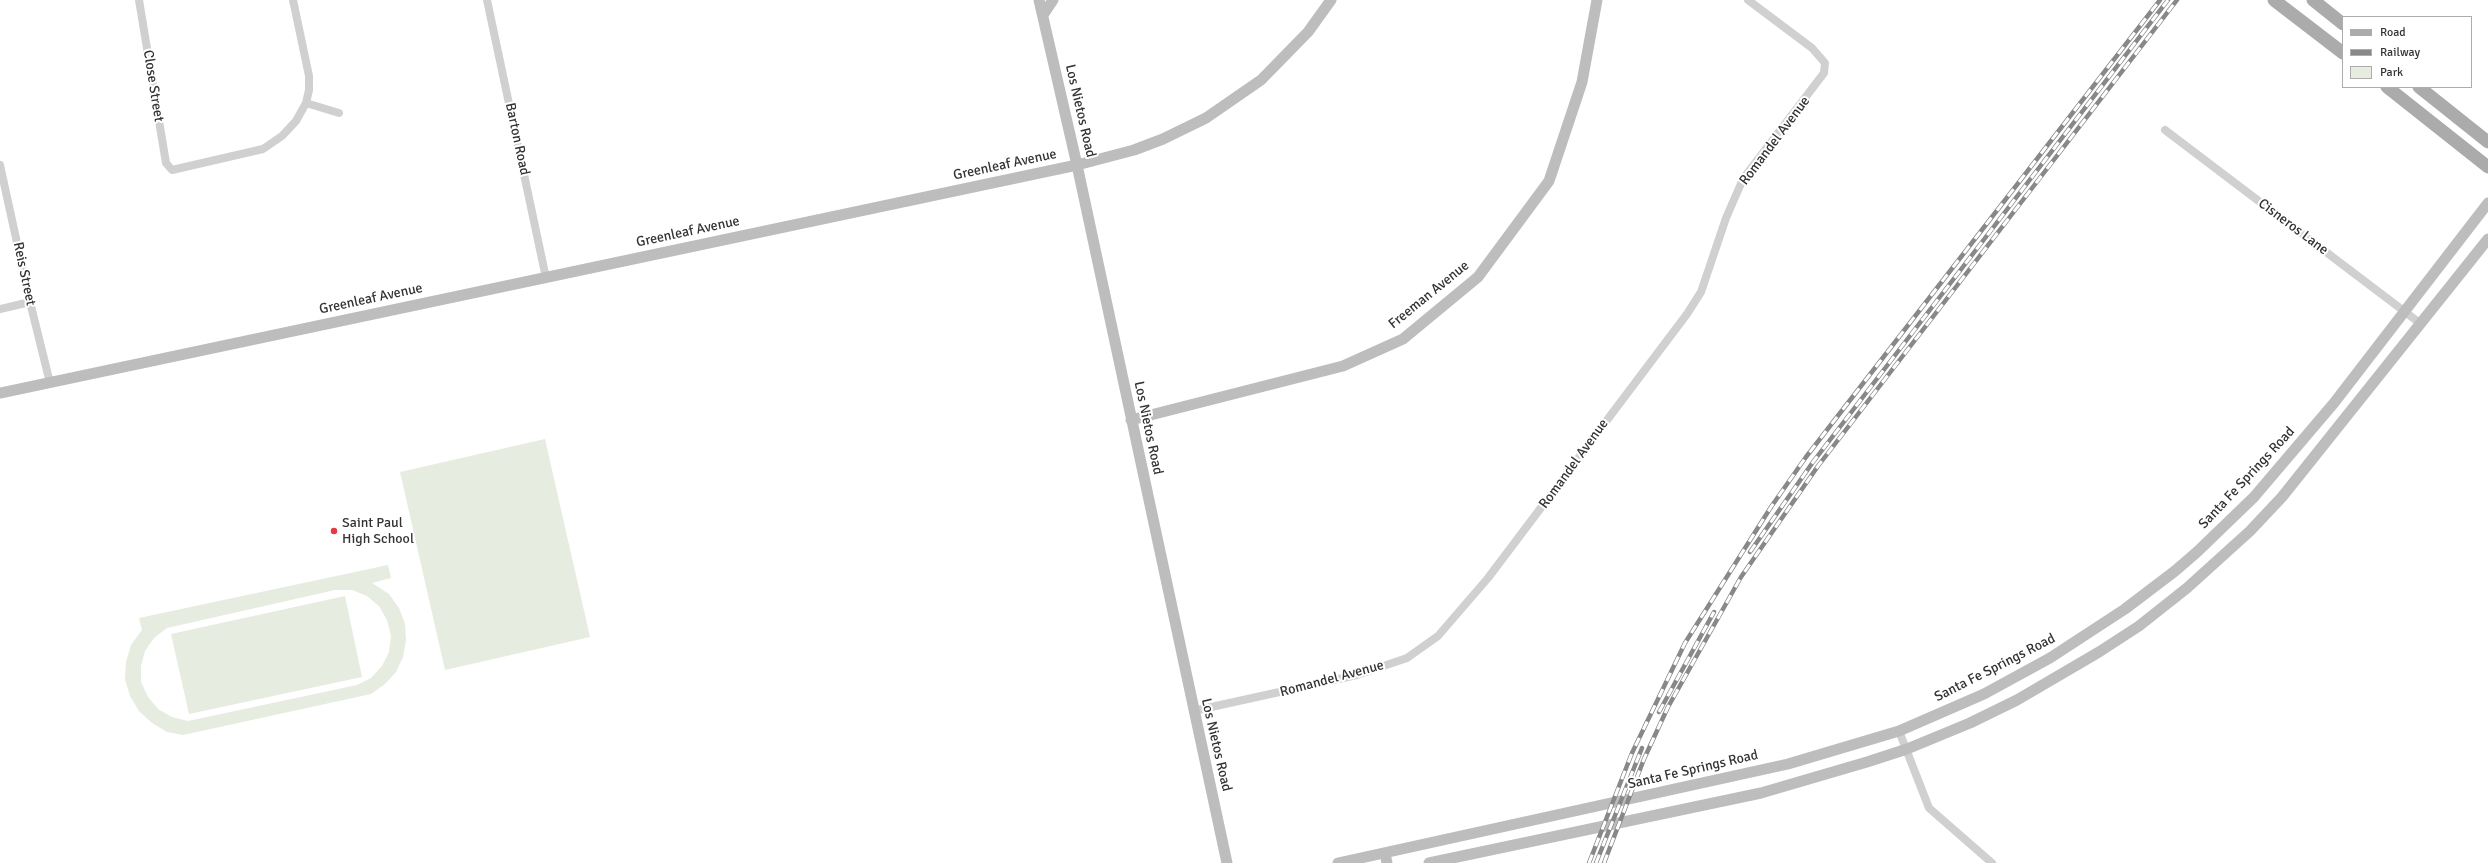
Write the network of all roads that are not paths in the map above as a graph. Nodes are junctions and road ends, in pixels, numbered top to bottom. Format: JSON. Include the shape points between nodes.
{"nodes":[{"id":1,"x":139,"y":0,"type":"edge"},
{"id":2,"x":293,"y":0,"type":"edge"},
{"id":3,"x":488,"y":0,"type":"edge"},
{"id":4,"x":1039,"y":0,"type":"edge"},
{"id":5,"x":1053,"y":0,"type":"edge"},
{"id":6,"x":1331,"y":0,"type":"edge"},
{"id":7,"x":1597,"y":0,"type":"edge"},
{"id":8,"x":1748,"y":0,"type":"edge"},
{"id":9,"x":2274,"y":0,"type":"edge"},
{"id":10,"x":2313,"y":0,"type":"edge"},
{"id":11,"x":1043,"y":15,"type":"junction"},
{"id":12,"x":2342,"y":23,"type":"edge"},
{"id":13,"x":2342,"y":52,"type":"edge"},
{"id":14,"x":2388,"y":88,"type":"edge"},
{"id":15,"x":2419,"y":88,"type":"edge"},
{"id":16,"x":306,"y":102,"type":"junction"},
{"id":17,"x":339,"y":113,"type":"dead end"},
{"id":18,"x":2165,"y":130,"type":"dead end"},
{"id":19,"x":2488,"y":142,"type":"edge"},
{"id":20,"x":0,"y":165,"type":"edge"},
{"id":21,"x":1077,"y":165,"type":"junction"},
{"id":22,"x":2488,"y":167,"type":"edge"},
{"id":23,"x":2,"y":182,"type":"edge"},
{"id":24,"x":2488,"y":203,"type":"edge"},
{"id":25,"x":2488,"y":239,"type":"edge"},
{"id":26,"x":546,"y":278,"type":"junction"},
{"id":27,"x":30,"y":302,"type":"junction"},
{"id":28,"x":0,"y":309,"type":"edge"},
{"id":29,"x":2404,"y":310,"type":"junction"},
{"id":30,"x":2421,"y":324,"type":"junction"},
{"id":31,"x":50,"y":383,"type":"junction"},
{"id":32,"x":0,"y":392,"type":"edge"},
{"id":33,"x":1131,"y":420,"type":"junction"},
{"id":34,"x":1193,"y":711,"type":"junction"},
{"id":35,"x":1899,"y":731,"type":"junction"},
{"id":36,"x":1907,"y":749,"type":"junction"},
{"id":37,"x":1386,"y":858,"type":"edge"},
{"id":38,"x":1987,"y":861,"type":"edge"},
{"id":39,"x":1227,"y":863,"type":"edge"},
{"id":40,"x":1338,"y":863,"type":"edge"},
{"id":41,"x":1429,"y":863,"type":"edge"}],
"edges":[{"from":1,"to":16,"type":"street","name":"Close Street","via":[[166,163],[172,170],[263,149],[282,136],[296,121]]},
{"from":2,"to":16,"type":"street","via":[[309,76],[310,90]]},
{"from":3,"to":26,"type":"street","name":"Barton Road"},
{"from":4,"to":11,"type":"main road","name":"Los Nietos Road"},
{"from":5,"to":11,"type":"main road"},
{"from":6,"to":21,"type":"main road","name":"Greenleaf Avenue","via":[[1308,32],[1276,66],[1261,80],[1209,116],[1147,146]]},
{"from":7,"to":33,"type":"main road","name":"Freeman Avenue","via":[[1582,82],[1549,181],[1478,277],[1403,339],[1343,366]]},
{"from":8,"to":34,"type":"street","name":"Romandel Avenue","via":[[1812,48],[1825,63],[1824,73],[1742,179],[1701,292],[1687,314],[1497,566],[1438,636],[1407,658],[1358,675]]},
{"from":9,"to":13,"type":"main road"},
{"from":10,"to":12,"type":"main road"},
{"from":11,"to":21,"type":"main road","name":"Los Nietos Road"},
{"from":14,"to":22,"type":"main road"},
{"from":15,"to":19,"type":"main road"},
{"from":16,"to":17,"type":"street"},
{"from":18,"to":29,"type":"street","name":"Cisneros Lane"},
{"from":20,"to":23,"type":"street","name":"Reis Street"},
{"from":21,"to":26,"type":"main road","name":"Greenleaf Avenue"},
{"from":21,"to":33,"type":"main road","name":"Los Nietos Road"},
{"from":23,"to":27,"type":"street","name":"Reis Street"},
{"from":24,"to":29,"type":"main road","name":"Santa Fe Springs Road"},
{"from":25,"to":30,"type":"main road"},
{"from":26,"to":31,"type":"main road","name":"Greenleaf Avenue"},
{"from":27,"to":28,"type":"street"},
{"from":27,"to":31,"type":"street","name":"Reis Street"},
{"from":29,"to":30,"type":"street","name":"Cisneros Lane"},
{"from":29,"to":35,"type":"main road","name":"Santa Fe Springs Road","via":[[2301,443],[2254,496],[2198,552],[2125,609],[2050,658],[1984,694]]},
{"from":30,"to":36,"type":"main road","via":[[2282,496],[2250,530],[2187,588],[2099,652],[2017,700]]},
{"from":31,"to":32,"type":"main road","name":"Greenleaf Avenue"},
{"from":33,"to":34,"type":"main road","name":"Los Nietos Road"},
{"from":34,"to":39,"type":"main road","name":"Los Nietos Road"},
{"from":35,"to":36,"type":"street"},
{"from":35,"to":37,"type":"main road","name":"Santa Fe Springs Road","via":[[1788,764]]},
{"from":36,"to":38,"type":"street","via":[[1929,808]]},
{"from":36,"to":41,"type":"main road","via":[[1824,776],[1760,793]]},
{"from":37,"to":40,"type":"main road","name":"Santa Fe Springs Road"}]}
